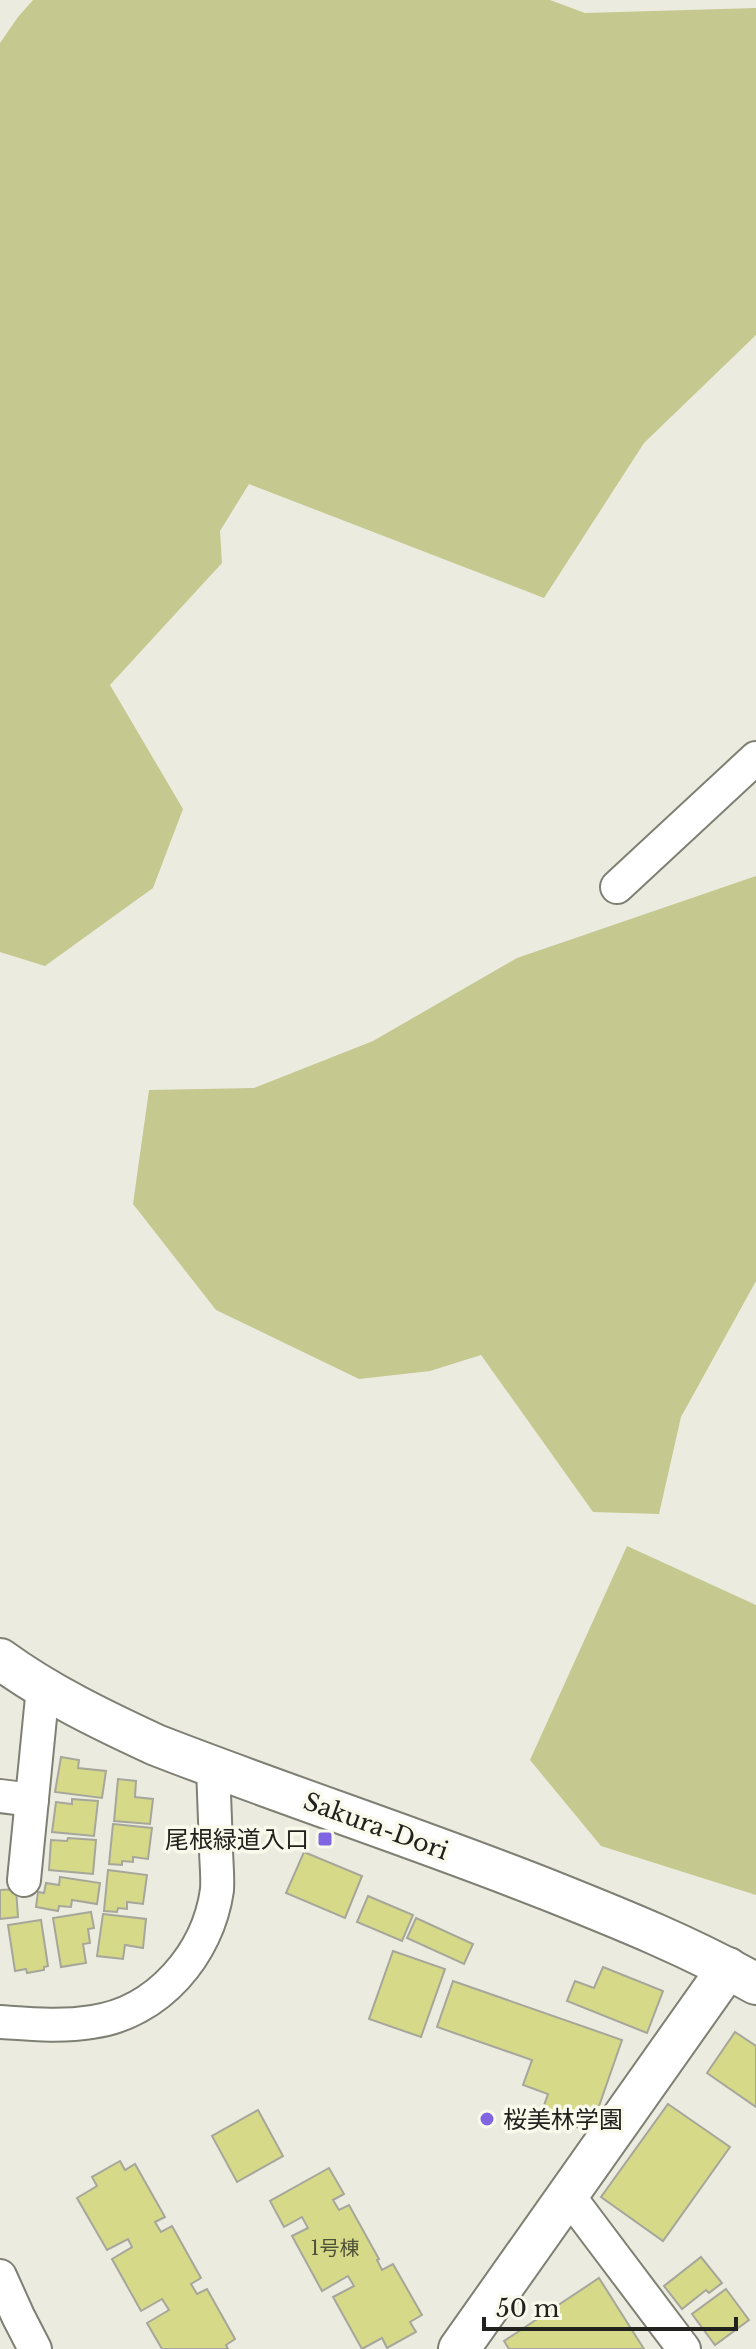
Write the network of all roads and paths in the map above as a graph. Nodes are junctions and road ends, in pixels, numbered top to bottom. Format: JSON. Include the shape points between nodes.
{"nodes":[{"id":1,"x":756,"y":758,"type":"edge"},
{"id":2,"x":617,"y":887,"type":"dead end"},
{"id":3,"x":0,"y":1659,"type":"edge"},
{"id":4,"x":43,"y":1687,"type":"junction"},
{"id":5,"x":213,"y":1767,"type":"junction"},
{"id":6,"x":0,"y":1796,"type":"edge"},
{"id":7,"x":32,"y":1800,"type":"junction"},
{"id":8,"x":24,"y":1880,"type":"dead end"},
{"id":9,"x":742,"y":1976,"type":"edge"},
{"id":10,"x":0,"y":2022,"type":"edge"},
{"id":11,"x":568,"y":2195,"type":"junction"},
{"id":12,"x":0,"y":2276,"type":"edge"},
{"id":13,"x":35,"y":2349,"type":"edge"},
{"id":14,"x":459,"y":2349,"type":"edge"},
{"id":15,"x":684,"y":2349,"type":"edge"}],
"edges":[{"from":1,"to":2,"type":"street"},
{"from":3,"to":4,"type":"street","name":"Sakura-Dori"},
{"from":4,"to":5,"type":"street","name":"Sakura-Dori","via":[[156,1745]]},
{"from":4,"to":7,"type":"street"},
{"from":5,"to":9,"type":"street","name":"Sakura-Dori","via":[[475,1861],[618,1918]]},
{"from":5,"to":10,"type":"street","via":[[217,1887],[210,1925],[193,1957],[149,2001],[125,2013],[93,2022]]},
{"from":6,"to":7,"type":"street"},
{"from":7,"to":8,"type":"street"},
{"from":9,"to":11,"type":"street"},
{"from":11,"to":14,"type":"street"},
{"from":11,"to":15,"type":"street"},
{"from":12,"to":13,"type":"street"}]}
